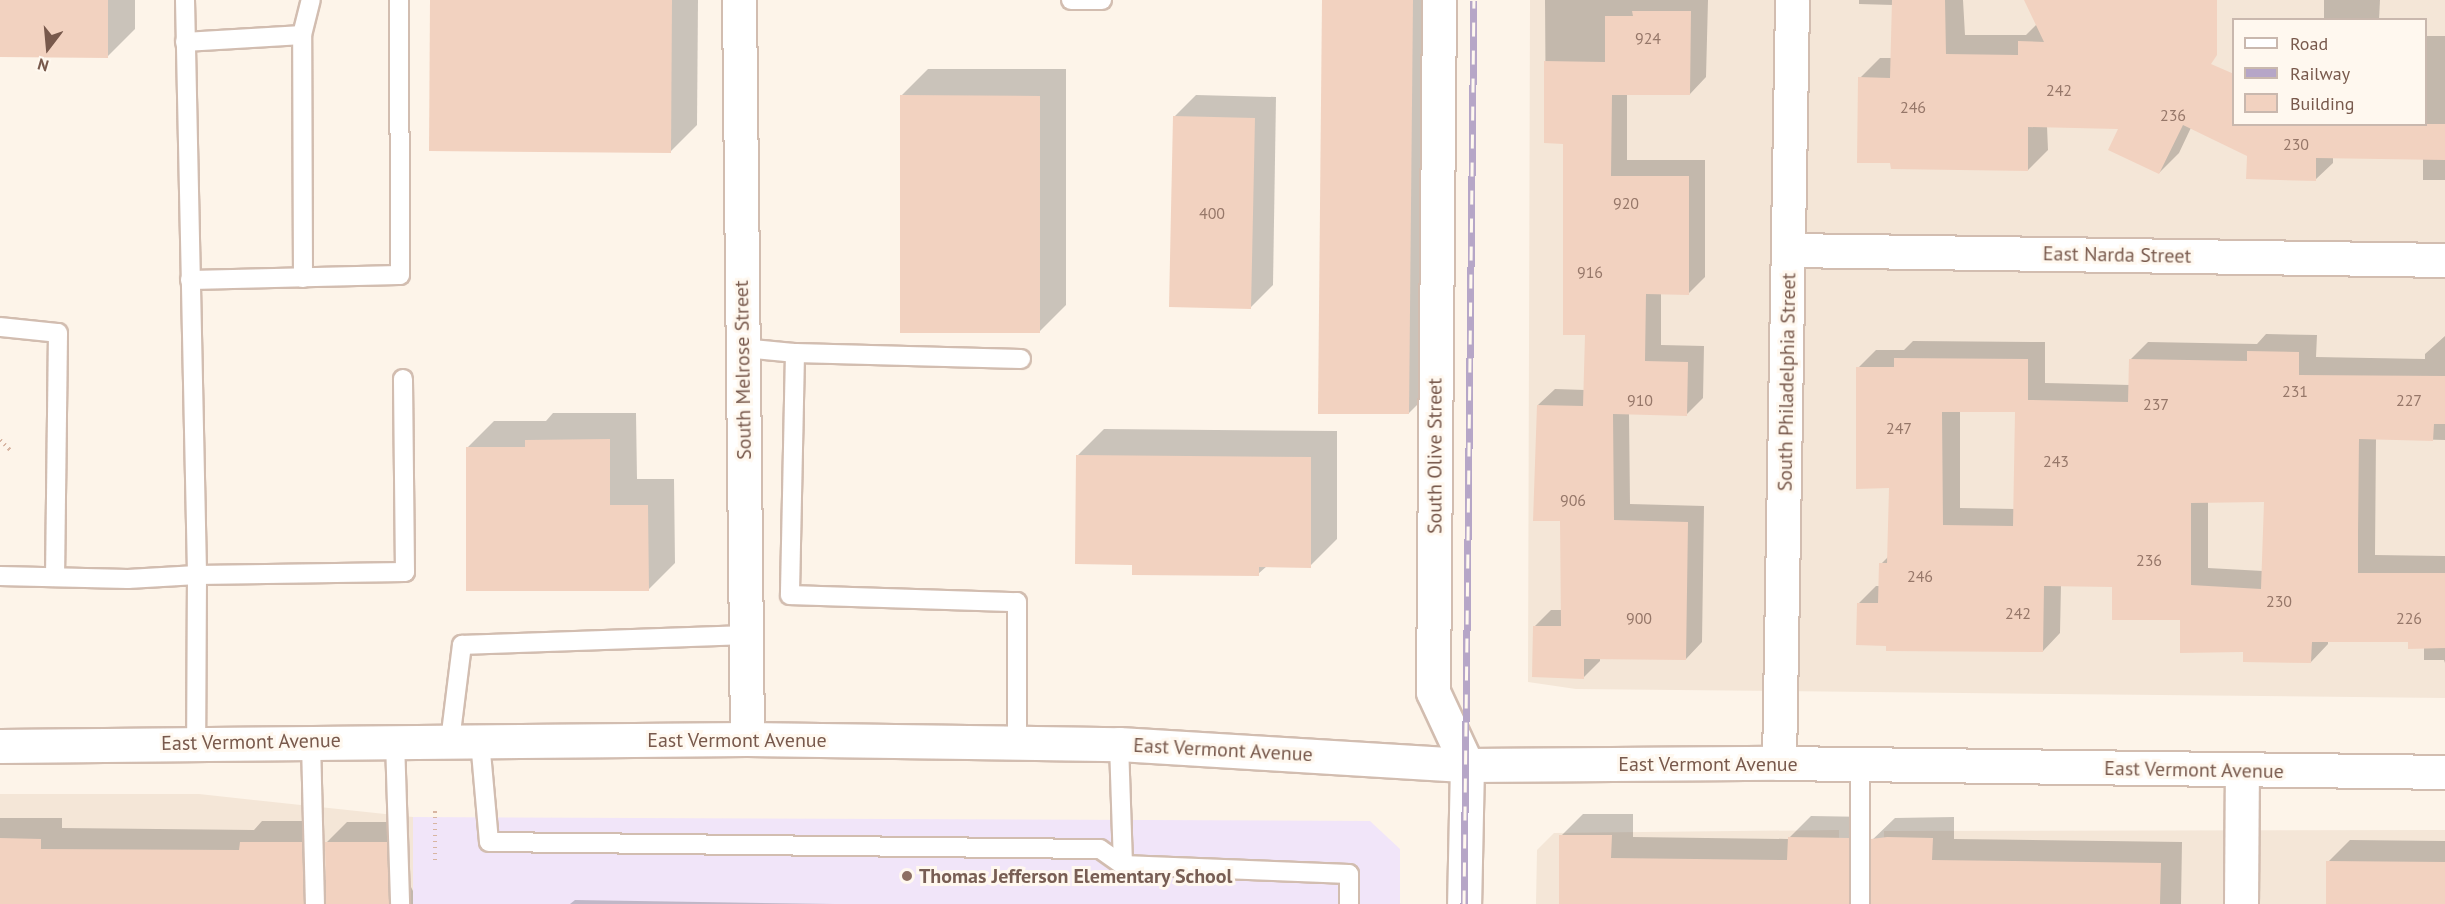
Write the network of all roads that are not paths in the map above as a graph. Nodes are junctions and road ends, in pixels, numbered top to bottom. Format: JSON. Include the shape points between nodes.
{"nodes":[{"id":1,"x":185,"y":0,"type":"edge"},
{"id":2,"x":311,"y":0,"type":"edge"},
{"id":3,"x":399,"y":0,"type":"edge"},
{"id":4,"x":739,"y":0,"type":"edge"},
{"id":5,"x":1071,"y":0,"type":"edge"},
{"id":6,"x":1102,"y":0,"type":"edge"},
{"id":7,"x":1439,"y":0,"type":"edge"},
{"id":8,"x":1792,"y":0,"type":"edge"},
{"id":9,"x":303,"y":35,"type":"junction"},
{"id":10,"x":185,"y":42,"type":"junction"},
{"id":11,"x":1790,"y":250,"type":"junction"},
{"id":12,"x":2445,"y":260,"type":"edge"},
{"id":13,"x":303,"y":278,"type":"junction"},
{"id":14,"x":190,"y":280,"type":"junction"},
{"id":15,"x":0,"y":327,"type":"edge"},
{"id":16,"x":743,"y":348,"type":"junction"},
{"id":17,"x":795,"y":352,"type":"junction"},
{"id":18,"x":1021,"y":359,"type":"dead end"},
{"id":19,"x":403,"y":379,"type":"dead end"},
{"id":20,"x":197,"y":575,"type":"junction"},
{"id":21,"x":0,"y":576,"type":"edge"},
{"id":22,"x":55,"y":577,"type":"junction"},
{"id":23,"x":746,"y":635,"type":"junction"},
{"id":24,"x":747,"y":739,"type":"junction"},
{"id":25,"x":395,"y":741,"type":"junction"},
{"id":26,"x":465,"y":741,"type":"junction"},
{"id":27,"x":196,"y":742,"type":"junction"},
{"id":28,"x":310,"y":742,"type":"junction"},
{"id":29,"x":1017,"y":743,"type":"junction"},
{"id":30,"x":1119,"y":744,"type":"junction"},
{"id":31,"x":0,"y":746,"type":"edge"},
{"id":32,"x":1779,"y":763,"type":"junction"},
{"id":33,"x":1467,"y":765,"type":"junction"},
{"id":34,"x":1860,"y":766,"type":"junction"},
{"id":35,"x":2242,"y":770,"type":"junction"},
{"id":36,"x":2445,"y":772,"type":"edge"},
{"id":37,"x":1123,"y":865,"type":"junction"},
{"id":38,"x":315,"y":904,"type":"edge"},
{"id":39,"x":400,"y":904,"type":"edge"},
{"id":40,"x":1348,"y":904,"type":"edge"},
{"id":41,"x":1464,"y":904,"type":"edge"},
{"id":42,"x":1860,"y":904,"type":"edge"},
{"id":43,"x":2241,"y":904,"type":"edge"}],
"edges":[{"from":1,"to":10,"type":"lane"},
{"from":2,"to":9,"type":"lane"},
{"from":3,"to":13,"type":"lane","via":[[400,275]]},
{"from":4,"to":16,"type":"street","name":"South Melrose Street"},
{"from":5,"to":6,"type":"lane"},
{"from":7,"to":33,"type":"street","name":"South Olive Street","via":[[1433,692]]},
{"from":8,"to":11,"type":"street","name":"South Philadelphia Street"},
{"from":9,"to":10,"type":"lane"},
{"from":9,"to":13,"type":"lane"},
{"from":10,"to":14,"type":"lane"},
{"from":11,"to":12,"type":"street","name":"East Narda Street"},
{"from":11,"to":32,"type":"street","name":"South Philadelphia Street"},
{"from":13,"to":14,"type":"lane"},
{"from":14,"to":20,"type":"lane"},
{"from":15,"to":22,"type":"lane","via":[[58,333]]},
{"from":16,"to":17,"type":"lane"},
{"from":16,"to":23,"type":"street","name":"South Melrose Street"},
{"from":17,"to":18,"type":"lane"},
{"from":17,"to":29,"type":"lane","via":[[790,595],[1017,602]]},
{"from":19,"to":20,"type":"lane","via":[[405,572]]},
{"from":20,"to":22,"type":"lane","via":[[128,579]]},
{"from":20,"to":27,"type":"lane"},
{"from":21,"to":22,"type":"lane"},
{"from":23,"to":24,"type":"street","name":"South Melrose Street"},
{"from":23,"to":26,"type":"lane","via":[[462,645]]},
{"from":24,"to":26,"type":"street","name":"East Vermont Avenue"},
{"from":24,"to":29,"type":"street","name":"East Vermont Avenue"},
{"from":25,"to":26,"type":"street","name":"East Vermont Avenue"},
{"from":25,"to":28,"type":"street","name":"East Vermont Avenue"},
{"from":25,"to":39,"type":"lane"},
{"from":26,"to":37,"type":"lane","via":[[489,842],[1100,849]]},
{"from":27,"to":28,"type":"street","name":"East Vermont Avenue"},
{"from":27,"to":31,"type":"street","name":"East Vermont Avenue"},
{"from":28,"to":38,"type":"lane"},
{"from":29,"to":30,"type":"street","name":"East Vermont Avenue"},
{"from":30,"to":33,"type":"street","name":"East Vermont Avenue"},
{"from":30,"to":37,"type":"lane"},
{"from":32,"to":33,"type":"street","name":"East Vermont Avenue"},
{"from":32,"to":34,"type":"street","name":"East Vermont Avenue"},
{"from":33,"to":41,"type":"street","name":"South Olive Street"},
{"from":34,"to":35,"type":"street","name":"East Vermont Avenue"},
{"from":34,"to":42,"type":"lane"},
{"from":35,"to":36,"type":"street","name":"East Vermont Avenue"},
{"from":35,"to":43,"type":"street"},
{"from":37,"to":40,"type":"lane","via":[[1349,874]]}]}
